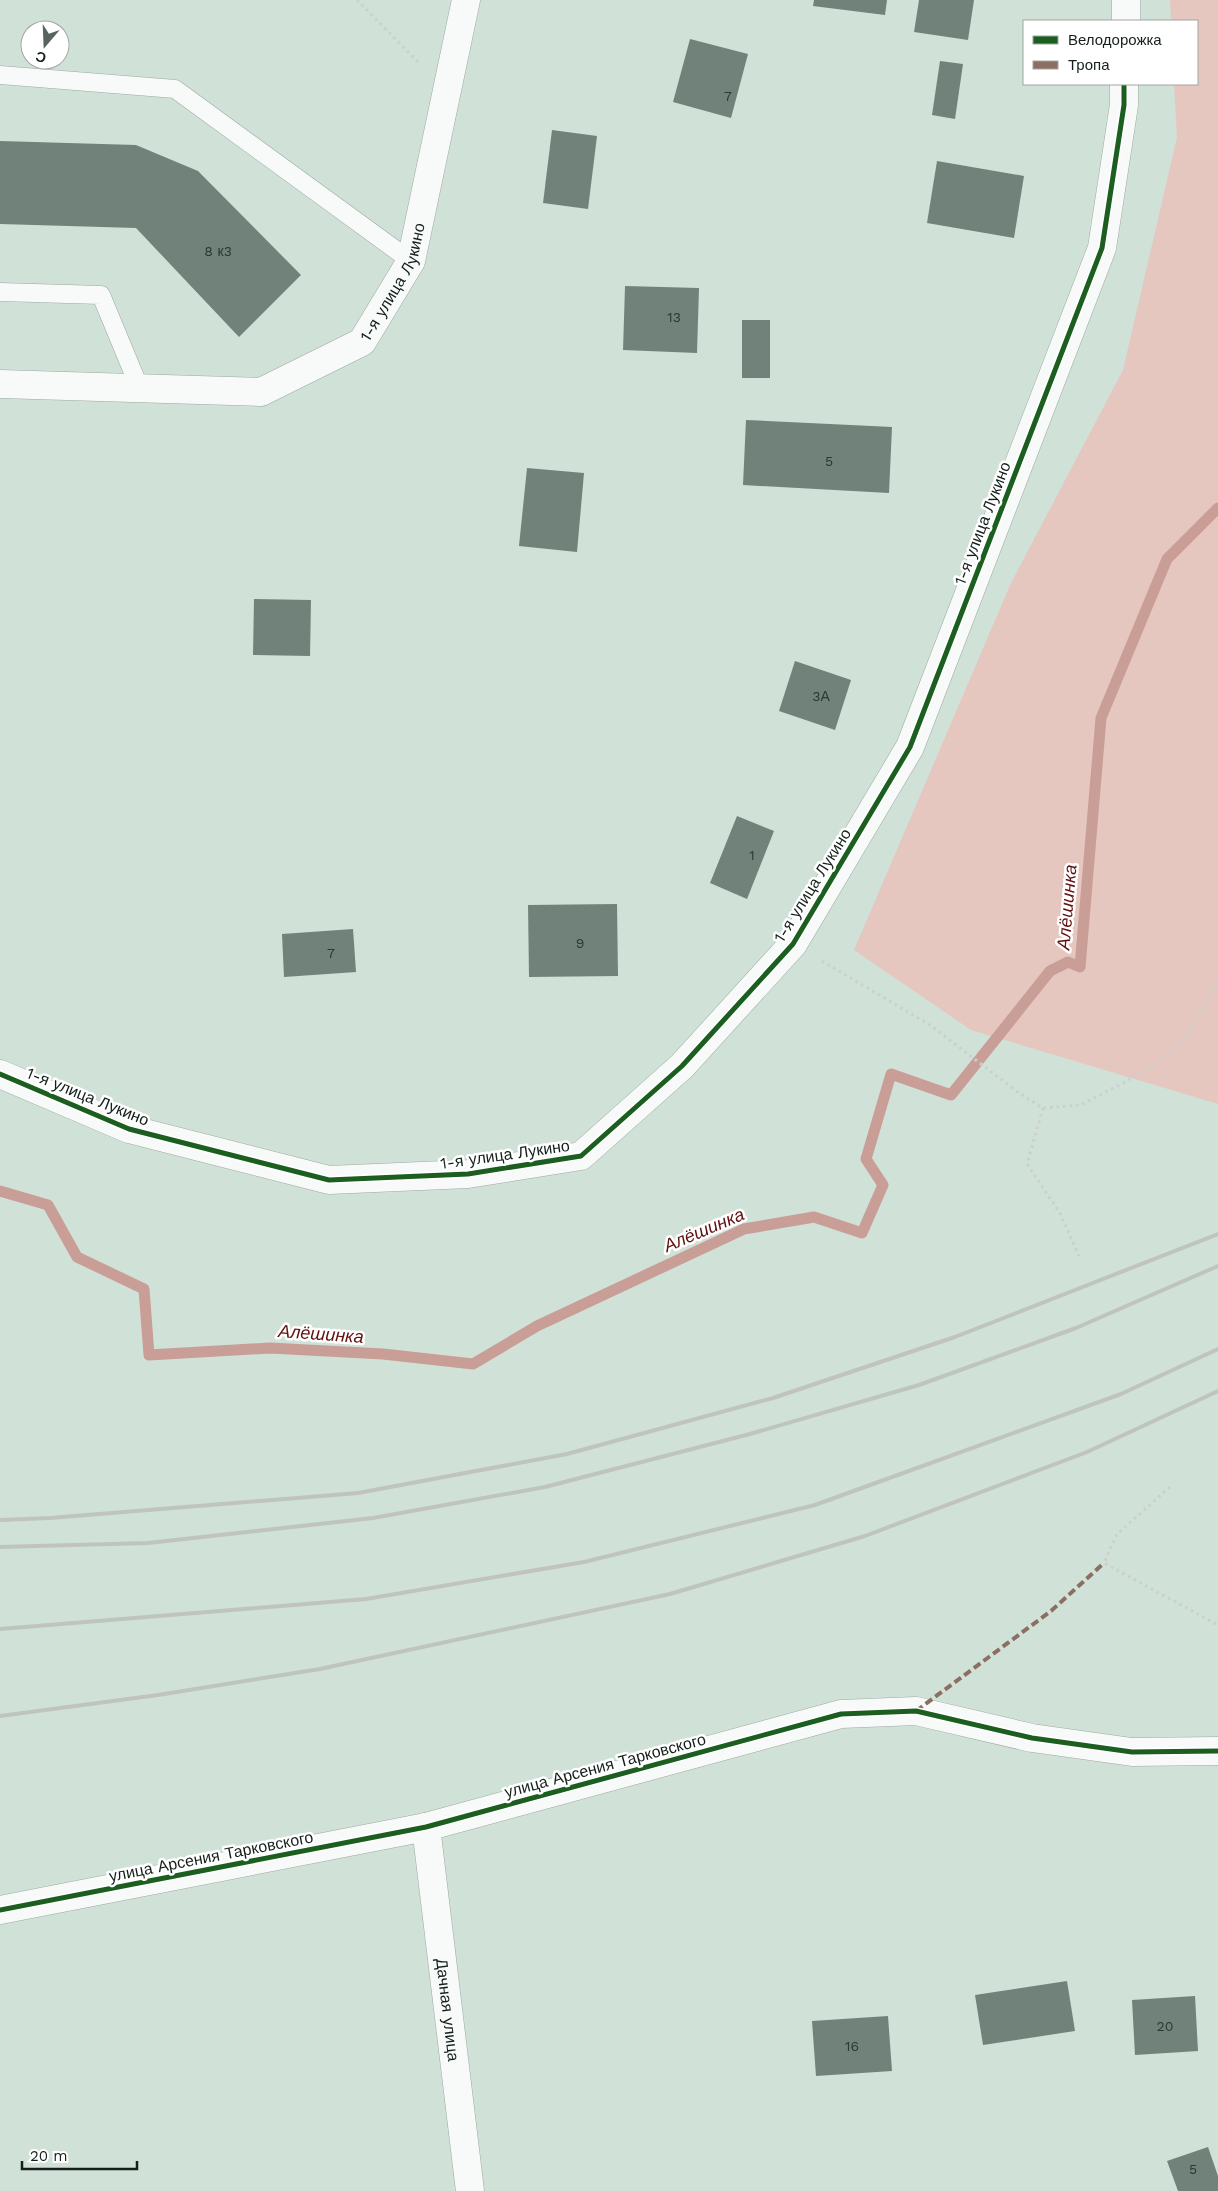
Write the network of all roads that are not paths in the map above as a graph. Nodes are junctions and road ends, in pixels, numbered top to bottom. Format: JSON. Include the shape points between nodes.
{"nodes":[{"id":1,"x":466,"y":0,"type":"edge"},
{"id":2,"x":1126,"y":0,"type":"edge"},
{"id":3,"x":1126,"y":20,"type":"edge"},
{"id":4,"x":0,"y":75,"type":"edge"},
{"id":5,"x":1124,"y":85,"type":"edge"},
{"id":6,"x":411,"y":261,"type":"junction"},
{"id":7,"x":0,"y":292,"type":"edge"},
{"id":8,"x":0,"y":384,"type":"edge"},
{"id":9,"x":140,"y":389,"type":"junction"},
{"id":10,"x":0,"y":1074,"type":"edge"},
{"id":11,"x":1218,"y":1751,"type":"edge"},
{"id":12,"x":426,"y":1827,"type":"junction"},
{"id":13,"x":0,"y":1910,"type":"edge"},
{"id":14,"x":470,"y":2191,"type":"edge"}],
"edges":[{"from":1,"to":6,"type":"street","name":"1-я улица Лукино"},
{"from":2,"to":3,"type":"street"},
{"from":4,"to":6,"type":"lane","via":[[176,89]]},
{"from":5,"to":10,"type":"street","name":"1-я улица Лукино","via":[[1124,105],[1102,248],[910,747],[793,944],[682,1066],[581,1156],[468,1174],[329,1180],[129,1129]]},
{"from":6,"to":9,"type":"street","name":"1-я улица Лукино","via":[[362,342],[261,392]]},
{"from":7,"to":9,"type":"lane","via":[[101,295]]},
{"from":8,"to":9,"type":"street","name":"1-я улица Лукино"},
{"from":11,"to":12,"type":"street","name":"улица Арсения Тарковского","via":[[1132,1752],[1032,1738],[916,1710],[841,1714]]},
{"from":12,"to":13,"type":"street","name":"улица Арсения Тарковского"},
{"from":12,"to":14,"type":"street","name":"Дачная улица"}]}
